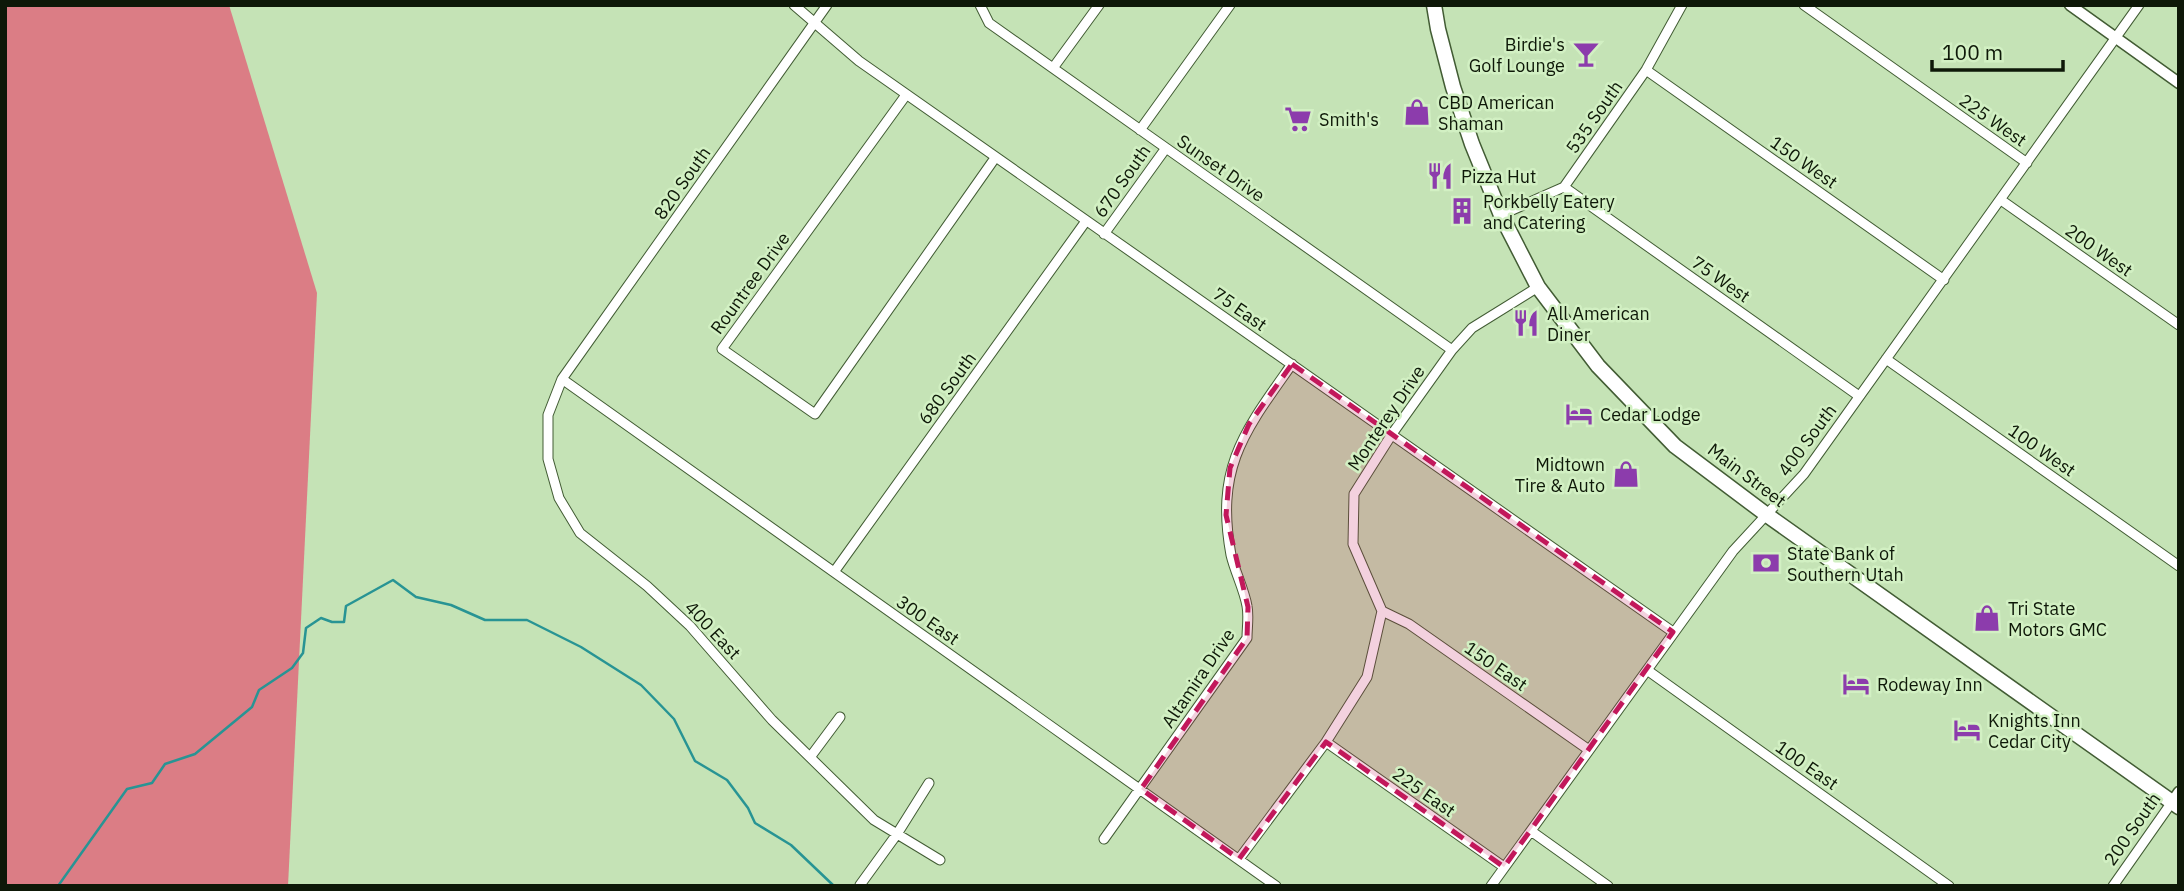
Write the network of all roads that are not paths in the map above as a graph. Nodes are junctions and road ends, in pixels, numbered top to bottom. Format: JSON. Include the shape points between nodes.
{"nodes":[{"id":1,"x":794,"y":5,"type":"edge"},
{"id":2,"x":827,"y":5,"type":"edge"},
{"id":3,"x":979,"y":5,"type":"edge"},
{"id":4,"x":1099,"y":5,"type":"edge"},
{"id":5,"x":1230,"y":5,"type":"edge"},
{"id":6,"x":1434,"y":5,"type":"edge"},
{"id":7,"x":1682,"y":5,"type":"edge"},
{"id":8,"x":1804,"y":5,"type":"edge"},
{"id":9,"x":2070,"y":5,"type":"edge"},
{"id":10,"x":2138,"y":5,"type":"edge"},
{"id":11,"x":816,"y":22,"type":"junction"},
{"id":12,"x":2116,"y":37,"type":"junction"},
{"id":13,"x":1053,"y":68,"type":"junction"},
{"id":14,"x":1646,"y":70,"type":"junction"},
{"id":15,"x":2179,"y":83,"type":"edge"},
{"id":16,"x":906,"y":94,"type":"junction"},
{"id":17,"x":1140,"y":130,"type":"junction"},
{"id":18,"x":1166,"y":148,"type":"junction"},
{"id":19,"x":995,"y":158,"type":"junction"},
{"id":20,"x":2027,"y":163,"type":"junction"},
{"id":21,"x":1564,"y":187,"type":"junction"},
{"id":22,"x":2001,"y":200,"type":"junction"},
{"id":23,"x":1502,"y":215,"type":"junction"},
{"id":24,"x":1086,"y":221,"type":"junction"},
{"id":25,"x":1104,"y":234,"type":"junction"},
{"id":26,"x":1944,"y":280,"type":"junction"},
{"id":27,"x":1538,"y":287,"type":"junction"},
{"id":28,"x":2179,"y":325,"type":"edge"},
{"id":29,"x":1452,"y":350,"type":"junction"},
{"id":30,"x":1886,"y":359,"type":"junction"},
{"id":31,"x":1292,"y":364,"type":"junction"},
{"id":32,"x":562,"y":379,"type":"junction"},
{"id":33,"x":1859,"y":397,"type":"junction"},
{"id":34,"x":1392,"y":434,"type":"junction"},
{"id":35,"x":1767,"y":515,"type":"junction"},
{"id":36,"x":2179,"y":566,"type":"edge"},
{"id":37,"x":834,"y":572,"type":"junction"},
{"id":38,"x":1382,"y":611,"type":"junction"},
{"id":39,"x":1673,"y":632,"type":"junction"},
{"id":40,"x":1647,"y":670,"type":"junction"},
{"id":41,"x":840,"y":717,"type":"dead end"},
{"id":42,"x":1326,"y":742,"type":"junction"},
{"id":43,"x":1588,"y":750,"type":"junction"},
{"id":44,"x":811,"y":756,"type":"junction"},
{"id":45,"x":929,"y":783,"type":"dead end"},
{"id":46,"x":1141,"y":789,"type":"junction"},
{"id":47,"x":2177,"y":800,"type":"edge"},
{"id":48,"x":1531,"y":831,"type":"junction"},
{"id":49,"x":897,"y":834,"type":"junction"},
{"id":50,"x":1104,"y":839,"type":"dead end"},
{"id":51,"x":1239,"y":859,"type":"junction"},
{"id":52,"x":940,"y":860,"type":"dead end"},
{"id":53,"x":1504,"y":867,"type":"junction"},
{"id":54,"x":860,"y":885,"type":"edge"},
{"id":55,"x":1276,"y":886,"type":"edge"},
{"id":56,"x":1491,"y":886,"type":"edge"},
{"id":57,"x":1608,"y":886,"type":"edge"},
{"id":58,"x":1949,"y":886,"type":"edge"},
{"id":59,"x":2113,"y":886,"type":"edge"}],
"edges":[{"from":1,"to":11,"type":"street","name":"75 East"},
{"from":2,"to":11,"type":"street","name":"820 South"},
{"from":3,"to":13,"type":"street","name":"Sunset Drive","via":[[989,23]]},
{"from":4,"to":13,"type":"street"},
{"from":5,"to":17,"type":"street"},
{"from":6,"to":23,"type":"main road","name":"Main Street","via":[[1453,88]]},
{"from":7,"to":14,"type":"street","name":"535 South"},
{"from":8,"to":20,"type":"street","name":"225 West"},
{"from":9,"to":12,"type":"street"},
{"from":10,"to":12,"type":"street","name":"400 South"},
{"from":11,"to":16,"type":"street","name":"75 East","via":[[859,61]]},
{"from":11,"to":32,"type":"street","name":"820 South"},
{"from":12,"to":15,"type":"street"},
{"from":12,"to":20,"type":"street","name":"400 South"},
{"from":13,"to":17,"type":"street","name":"Sunset Drive"},
{"from":14,"to":21,"type":"street","name":"535 South"},
{"from":14,"to":26,"type":"street","name":"150 West"},
{"from":16,"to":19,"type":"street","name":"75 East"},
{"from":16,"to":19,"type":"street","name":"Rountree Drive","via":[[722,349],[741,363],[815,414]]},
{"from":17,"to":18,"type":"street","name":"Sunset Drive"},
{"from":18,"to":25,"type":"street","name":"670 South"},
{"from":18,"to":29,"type":"street","name":"Sunset Drive"},
{"from":19,"to":24,"type":"street","name":"75 East"},
{"from":20,"to":22,"type":"street","name":"400 South"},
{"from":21,"to":23,"type":"street"},
{"from":21,"to":33,"type":"street","name":"75 West"},
{"from":22,"to":26,"type":"street","name":"400 South"},
{"from":22,"to":28,"type":"street","name":"200 West"},
{"from":23,"to":27,"type":"main road","name":"Main Street"},
{"from":24,"to":25,"type":"street","name":"75 East"},
{"from":24,"to":37,"type":"street","name":"680 South"},
{"from":25,"to":31,"type":"street","name":"75 East"},
{"from":26,"to":30,"type":"street","name":"400 South"},
{"from":27,"to":29,"type":"street","name":"Monterey Drive","via":[[1472,328]]},
{"from":27,"to":35,"type":"main road","name":"Main Street","via":[[1598,366],[1675,446]]},
{"from":29,"to":34,"type":"street","name":"Monterey Drive"},
{"from":30,"to":33,"type":"street","name":"400 South"},
{"from":30,"to":36,"type":"street","name":"100 West"},
{"from":31,"to":34,"type":"street","name":"75 East"},
{"from":31,"to":46,"type":"street","name":"Altamira Drive","via":[[1249,424],[1230,468],[1226,515],[1232,557],[1248,607],[1247,638]]},
{"from":32,"to":37,"type":"street","name":"300 East"},
{"from":32,"to":44,"type":"street","name":"400 East","via":[[548,415],[548,459],[559,498],[580,533],[690,626],[772,720]]},
{"from":33,"to":35,"type":"street","name":"400 South","via":[[1804,474]]},
{"from":34,"to":38,"type":"street","name":"Monterey Drive","via":[[1354,495],[1353,544]]},
{"from":34,"to":39,"type":"street","name":"75 East"},
{"from":35,"to":39,"type":"street","name":"400 South","via":[[1733,551]]},
{"from":35,"to":47,"type":"main road","name":"Main Street"},
{"from":37,"to":46,"type":"street","name":"300 East"},
{"from":38,"to":42,"type":"street","via":[[1367,677]]},
{"from":38,"to":43,"type":"street","name":"150 East","via":[[1409,624]]},
{"from":39,"to":40,"type":"street","name":"400 South"},
{"from":40,"to":43,"type":"street","name":"400 South"},
{"from":40,"to":58,"type":"street","name":"100 East"},
{"from":41,"to":44,"type":"street"},
{"from":42,"to":51,"type":"street"},
{"from":42,"to":53,"type":"street","name":"225 East"},
{"from":43,"to":48,"type":"street","name":"400 South"},
{"from":44,"to":49,"type":"street","name":"400 East","via":[[874,820]]},
{"from":45,"to":49,"type":"street"},
{"from":46,"to":50,"type":"street","name":"Altamira Drive"},
{"from":46,"to":51,"type":"street","name":"300 East"},
{"from":47,"to":59,"type":"street","name":"200 South"},
{"from":48,"to":53,"type":"street","name":"400 South"},
{"from":48,"to":57,"type":"street"},
{"from":49,"to":52,"type":"street","name":"400 East"},
{"from":49,"to":54,"type":"street"},
{"from":51,"to":55,"type":"street","name":"300 East"},
{"from":53,"to":56,"type":"street","name":"400 South"}]}
